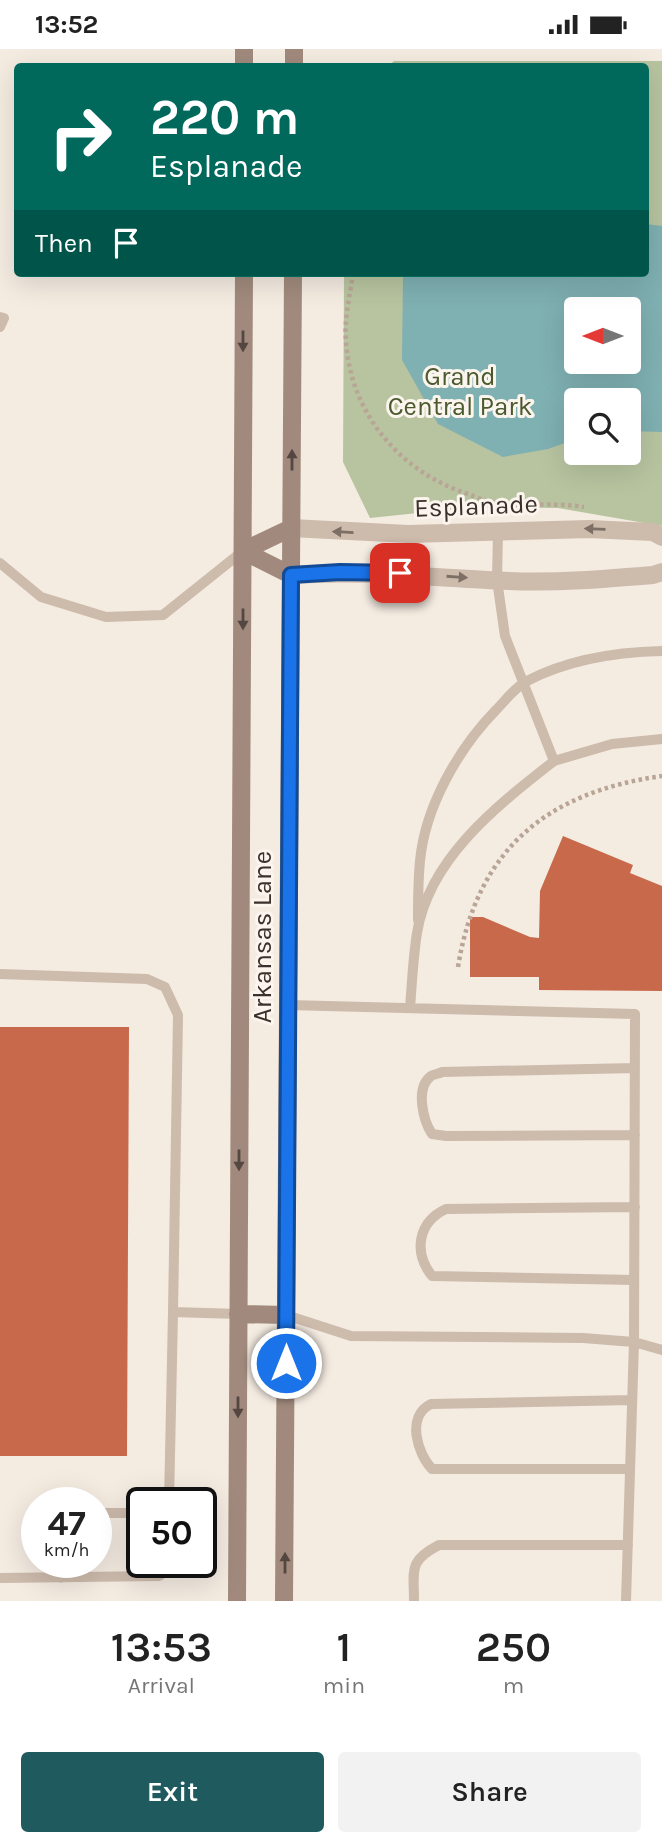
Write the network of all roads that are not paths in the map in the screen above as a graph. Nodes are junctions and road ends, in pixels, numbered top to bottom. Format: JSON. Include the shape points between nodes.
{"nodes":[{"id":1,"x":244,"y":277,"type":"edge"},
{"id":2,"x":293,"y":277,"type":"edge"},
{"id":3,"x":0,"y":317,"type":"edge"},
{"id":4,"x":0,"y":327,"type":"edge"},
{"id":5,"x":291,"y":528,"type":"junction"},
{"id":6,"x":498,"y":531,"type":"junction"},
{"id":7,"x":662,"y":537,"type":"edge"},
{"id":8,"x":243,"y":551,"type":"junction"},
{"id":9,"x":0,"y":563,"type":"edge"},
{"id":10,"x":662,"y":572,"type":"edge"},
{"id":11,"x":291,"y":575,"type":"junction"},
{"id":12,"x":497,"y":580,"type":"junction"},
{"id":13,"x":662,"y":650,"type":"edge"},
{"id":14,"x":525,"y":681,"type":"junction"},
{"id":15,"x":662,"y":739,"type":"edge"},
{"id":16,"x":554,"y":761,"type":"junction"},
{"id":17,"x":417,"y":931,"type":"junction"},
{"id":18,"x":0,"y":974,"type":"edge"},
{"id":19,"x":288,"y":1005,"type":"junction"},
{"id":20,"x":410,"y":1008,"type":"junction"},
{"id":21,"x":635,"y":1068,"type":"junction"},
{"id":22,"x":635,"y":1135,"type":"junction"},
{"id":23,"x":635,"y":1207,"type":"junction"},
{"id":24,"x":634,"y":1280,"type":"junction"},
{"id":25,"x":173,"y":1312,"type":"junction"},
{"id":26,"x":238,"y":1314,"type":"junction"},
{"id":27,"x":286,"y":1315,"type":"junction"},
{"id":28,"x":634,"y":1342,"type":"junction"},
{"id":29,"x":662,"y":1350,"type":"edge"},
{"id":30,"x":632,"y":1400,"type":"junction"},
{"id":31,"x":630,"y":1469,"type":"junction"},
{"id":32,"x":169,"y":1487,"type":"edge"},
{"id":33,"x":628,"y":1545,"type":"junction"},
{"id":34,"x":0,"y":1578,"type":"edge"},
{"id":35,"x":21,"y":1578,"type":"edge"},
{"id":36,"x":237,"y":1601,"type":"edge"},
{"id":37,"x":284,"y":1601,"type":"edge"},
{"id":38,"x":414,"y":1601,"type":"edge"},
{"id":39,"x":626,"y":1601,"type":"edge"}],
"edges":[{"from":1,"to":8,"type":"main road","name":"Arkansas Lane","one_way":true},
{"from":5,"to":2,"type":"main road","name":"Arkansas Lane","one_way":true},
{"from":3,"to":4,"type":"lane","via":[[4,318]]},
{"from":6,"to":5,"type":"street","name":"Esplanade","one_way":true,"via":[[408,534]]},
{"from":5,"to":8,"type":"main road"},
{"from":5,"to":11,"type":"main road","name":"Arkansas Lane"},
{"from":7,"to":6,"type":"street","name":"Esplanade","one_way":true,"via":[[653,532],[589,529]]},
{"from":6,"to":12,"type":"lane"},
{"from":8,"to":9,"type":"lane","via":[[163,615],[106,617],[41,597]]},
{"from":8,"to":11,"type":"main road"},
{"from":8,"to":26,"type":"main road","name":"Arkansas Lane","one_way":true},
{"from":10,"to":12,"type":"street","via":[[574,581]]},
{"from":11,"to":12,"type":"street","one_way":true,"via":[[388,573]]},
{"from":11,"to":19,"type":"main road","name":"Arkansas Lane"},
{"from":12,"to":14,"type":"lane","via":[[505,636]]},
{"from":13,"to":14,"type":"lane","via":[[584,660]]},
{"from":14,"to":16,"type":"lane"},
{"from":14,"to":17,"type":"lane","via":[[482,724],[452,769],[431,814],[420,859]]},
{"from":15,"to":16,"type":"lane","via":[[612,744]]},
{"from":16,"to":17,"type":"lane","via":[[499,805],[447,862]]},
{"from":17,"to":20,"type":"lane"},
{"from":18,"to":25,"type":"lane","via":[[147,979],[165,987],[178,1015]]},
{"from":19,"to":20,"type":"lane"},
{"from":19,"to":27,"type":"main road","name":"Arkansas Lane"},
{"from":20,"to":21,"type":"lane","via":[[635,1014]]},
{"from":21,"to":22,"type":"lane"},
{"from":21,"to":22,"type":"lane","via":[[442,1072],[431,1076],[423,1089],[424,1112],[432,1134]]},
{"from":22,"to":23,"type":"lane"},
{"from":23,"to":24,"type":"lane"},
{"from":23,"to":24,"type":"lane","via":[[446,1209],[425,1226],[421,1251],[432,1276]]},
{"from":24,"to":28,"type":"lane"},
{"from":25,"to":26,"type":"lane"},
{"from":25,"to":32,"type":"lane"},
{"from":26,"to":27,"type":"main road"},
{"from":26,"to":36,"type":"main road","name":"Arkansas Lane","one_way":true},
{"from":27,"to":28,"type":"lane","via":[[351,1336]]},
{"from":37,"to":27,"type":"main road","name":"Arkansas Lane","one_way":true},
{"from":28,"to":29,"type":"lane"},
{"from":28,"to":30,"type":"lane"},
{"from":30,"to":31,"type":"lane"},
{"from":30,"to":31,"type":"lane","via":[[431,1404],[417,1420],[423,1459],[432,1469]]},
{"from":31,"to":33,"type":"lane"},
{"from":33,"to":38,"type":"lane","via":[[439,1545],[423,1553],[414,1565]]},
{"from":33,"to":39,"type":"lane"},
{"from":34,"to":35,"type":"lane"}]}
